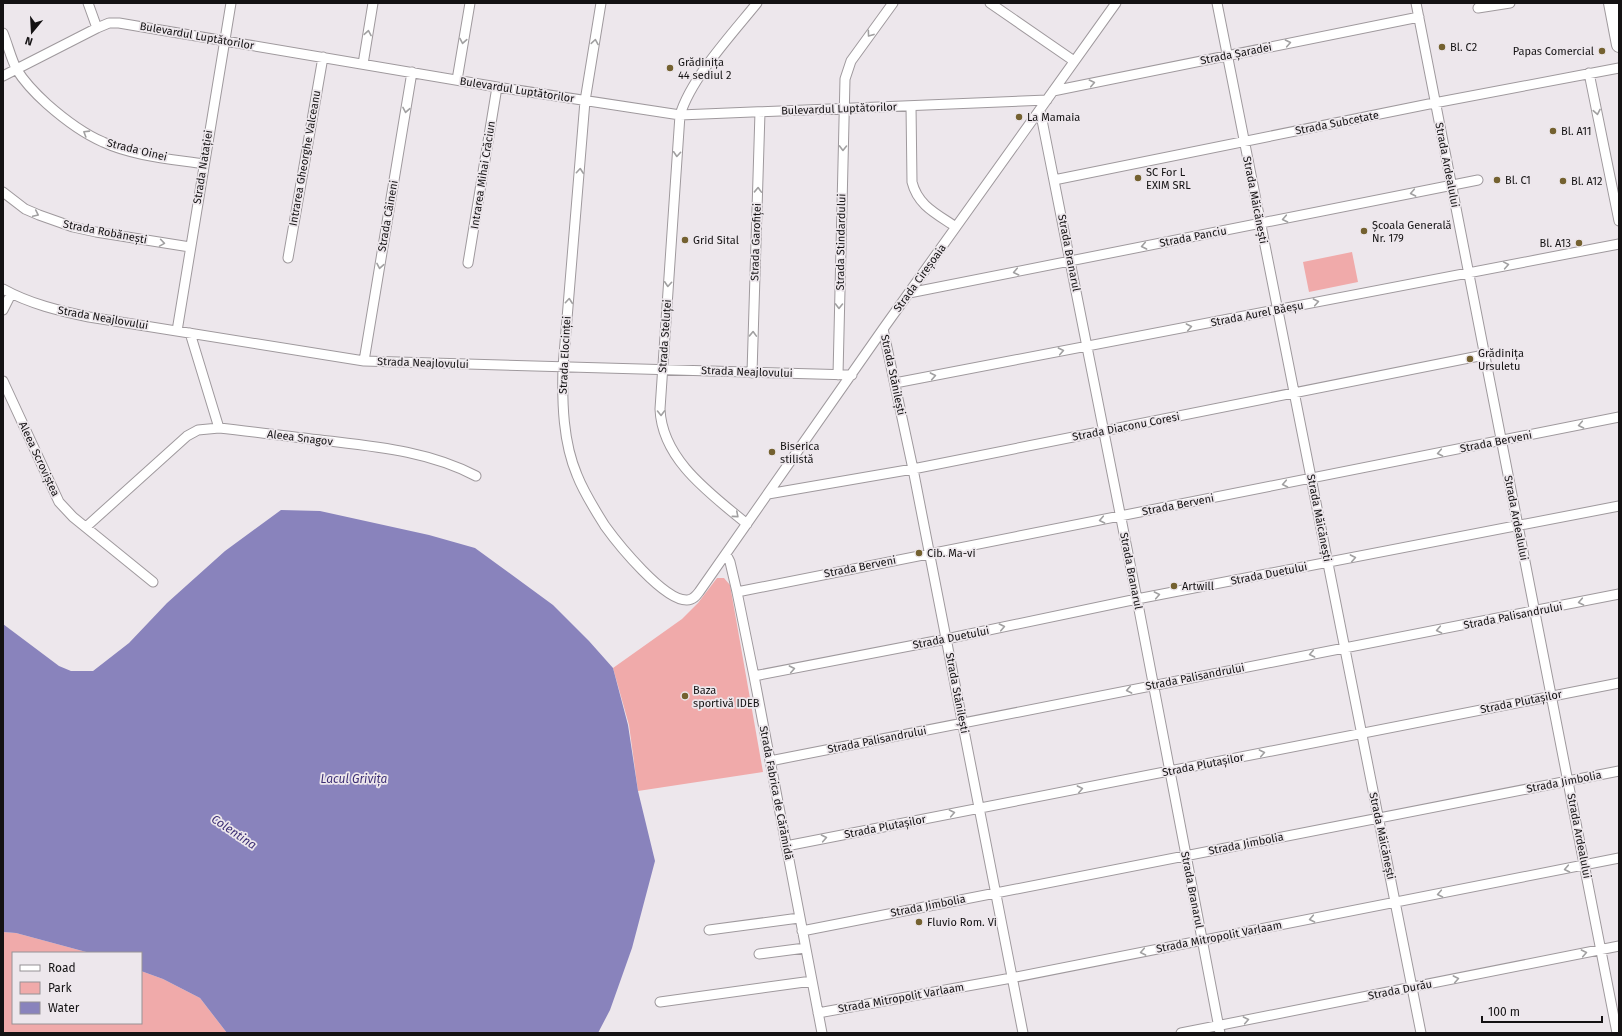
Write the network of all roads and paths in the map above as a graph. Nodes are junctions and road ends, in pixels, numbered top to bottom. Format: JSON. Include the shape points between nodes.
{"nodes":[{"id":1,"x":88,"y":3,"type":"edge"},
{"id":2,"x":231,"y":3,"type":"edge"},
{"id":3,"x":374,"y":3,"type":"edge"},
{"id":4,"x":470,"y":3,"type":"edge"},
{"id":5,"x":601,"y":3,"type":"edge"},
{"id":6,"x":756,"y":3,"type":"edge"},
{"id":7,"x":893,"y":3,"type":"edge"},
{"id":8,"x":990,"y":3,"type":"edge"},
{"id":9,"x":1116,"y":3,"type":"edge"},
{"id":10,"x":1216,"y":3,"type":"edge"},
{"id":11,"x":1416,"y":3,"type":"edge"},
{"id":12,"x":1510,"y":3,"type":"edge"},
{"id":13,"x":1611,"y":3,"type":"edge"},
{"id":14,"x":1001,"y":6,"type":"edge"},
{"id":15,"x":1478,"y":8,"type":"dead end"},
{"id":16,"x":1419,"y":17,"type":"junction"},
{"id":17,"x":97,"y":28,"type":"junction"},
{"id":18,"x":3,"y":33,"type":"edge"},
{"id":19,"x":225,"y":41,"type":"junction"},
{"id":20,"x":1619,"y":45,"type":"edge"},
{"id":21,"x":1227,"y":55,"type":"junction"},
{"id":22,"x":322,"y":57,"type":"junction"},
{"id":23,"x":1074,"y":61,"type":"junction"},
{"id":24,"x":363,"y":64,"type":"junction"},
{"id":25,"x":1619,"y":68,"type":"edge"},
{"id":26,"x":17,"y":69,"type":"junction"},
{"id":27,"x":412,"y":72,"type":"junction"},
{"id":28,"x":1589,"y":73,"type":"junction"},
{"id":29,"x":3,"y":76,"type":"edge"},
{"id":30,"x":457,"y":80,"type":"junction"},
{"id":31,"x":497,"y":87,"type":"junction"},
{"id":32,"x":1054,"y":91,"type":"junction"},
{"id":33,"x":1047,"y":100,"type":"junction"},
{"id":34,"x":585,"y":101,"type":"junction"},
{"id":35,"x":1435,"y":103,"type":"junction"},
{"id":36,"x":911,"y":106,"type":"junction"},
{"id":37,"x":844,"y":109,"type":"junction"},
{"id":38,"x":1040,"y":110,"type":"junction"},
{"id":39,"x":760,"y":112,"type":"junction"},
{"id":40,"x":680,"y":115,"type":"junction"},
{"id":41,"x":1244,"y":142,"type":"junction"},
{"id":42,"x":204,"y":164,"type":"junction"},
{"id":43,"x":1054,"y":180,"type":"junction"},
{"id":44,"x":1478,"y":180,"type":"dead end"},
{"id":45,"x":1451,"y":186,"type":"junction"},
{"id":46,"x":3,"y":192,"type":"edge"},
{"id":47,"x":1619,"y":221,"type":"edge"},
{"id":48,"x":1260,"y":224,"type":"junction"},
{"id":49,"x":956,"y":227,"type":"junction"},
{"id":50,"x":1619,"y":244,"type":"edge"},
{"id":51,"x":190,"y":247,"type":"junction"},
{"id":52,"x":288,"y":258,"type":"dead end"},
{"id":53,"x":1070,"y":261,"type":"junction"},
{"id":54,"x":468,"y":263,"type":"dead end"},
{"id":55,"x":1468,"y":272,"type":"junction"},
{"id":56,"x":7,"y":292,"type":"edge"},
{"id":57,"x":909,"y":293,"type":"junction"},
{"id":58,"x":3,"y":310,"type":"edge"},
{"id":59,"x":1277,"y":310,"type":"junction"},
{"id":60,"x":883,"y":329,"type":"junction"},
{"id":61,"x":177,"y":331,"type":"junction"},
{"id":62,"x":190,"y":333,"type":"junction"},
{"id":63,"x":1087,"y":346,"type":"junction"},
{"id":64,"x":1484,"y":355,"type":"junction"},
{"id":65,"x":364,"y":360,"type":"junction"},
{"id":66,"x":563,"y":367,"type":"junction"},
{"id":67,"x":662,"y":370,"type":"junction"},
{"id":68,"x":752,"y":373,"type":"junction"},
{"id":69,"x":838,"y":375,"type":"junction"},
{"id":70,"x":852,"y":375,"type":"junction"},
{"id":71,"x":3,"y":381,"type":"edge"},
{"id":72,"x":895,"y":383,"type":"junction"},
{"id":73,"x":1293,"y":394,"type":"junction"},
{"id":74,"x":1619,"y":417,"type":"edge"},
{"id":75,"x":219,"y":428,"type":"junction"},
{"id":76,"x":1103,"y":432,"type":"junction"},
{"id":77,"x":1501,"y":441,"type":"junction"},
{"id":78,"x":913,"y":469,"type":"junction"},
{"id":79,"x":476,"y":476,"type":"dead end"},
{"id":80,"x":1311,"y":478,"type":"junction"},
{"id":81,"x":768,"y":494,"type":"junction"},
{"id":82,"x":1619,"y":506,"type":"edge"},
{"id":83,"x":1120,"y":517,"type":"junction"},
{"id":84,"x":747,"y":524,"type":"junction"},
{"id":85,"x":1518,"y":526,"type":"junction"},
{"id":86,"x":86,"y":527,"type":"junction"},
{"id":87,"x":726,"y":554,"type":"junction"},
{"id":88,"x":930,"y":554,"type":"junction"},
{"id":89,"x":1327,"y":562,"type":"junction"},
{"id":90,"x":153,"y":582,"type":"dead end"},
{"id":91,"x":737,"y":592,"type":"junction"},
{"id":92,"x":1619,"y":594,"type":"edge"},
{"id":93,"x":1137,"y":599,"type":"junction"},
{"id":94,"x":1534,"y":612,"type":"junction"},
{"id":95,"x":946,"y":639,"type":"junction"},
{"id":96,"x":1344,"y":648,"type":"junction"},
{"id":97,"x":754,"y":676,"type":"junction"},
{"id":98,"x":1619,"y":683,"type":"edge"},
{"id":99,"x":1153,"y":685,"type":"junction"},
{"id":100,"x":1551,"y":696,"type":"junction"},
{"id":101,"x":962,"y":723,"type":"junction"},
{"id":102,"x":1362,"y":733,"type":"junction"},
{"id":103,"x":770,"y":761,"type":"junction"},
{"id":104,"x":1170,"y":771,"type":"junction"},
{"id":105,"x":1619,"y":771,"type":"edge"},
{"id":106,"x":1568,"y":781,"type":"junction"},
{"id":107,"x":979,"y":808,"type":"junction"},
{"id":108,"x":1378,"y":818,"type":"junction"},
{"id":109,"x":786,"y":846,"type":"junction"},
{"id":110,"x":1185,"y":856,"type":"junction"},
{"id":111,"x":1619,"y":858,"type":"edge"},
{"id":112,"x":1584,"y":865,"type":"junction"},
{"id":113,"x":996,"y":893,"type":"junction"},
{"id":114,"x":1396,"y":902,"type":"junction"},
{"id":115,"x":799,"y":918,"type":"junction"},
{"id":116,"x":709,"y":930,"type":"dead end"},
{"id":117,"x":802,"y":931,"type":"junction"},
{"id":118,"x":1202,"y":940,"type":"junction"},
{"id":119,"x":1619,"y":946,"type":"edge"},
{"id":120,"x":805,"y":948,"type":"junction"},
{"id":121,"x":1601,"y":950,"type":"junction"},
{"id":122,"x":759,"y":954,"type":"dead end"},
{"id":123,"x":1013,"y":978,"type":"junction"},
{"id":124,"x":812,"y":981,"type":"junction"},
{"id":125,"x":1413,"y":988,"type":"junction"},
{"id":126,"x":660,"y":1002,"type":"dead end"},
{"id":127,"x":818,"y":1013,"type":"junction"},
{"id":128,"x":1220,"y":1029,"type":"edge"},
{"id":129,"x":822,"y":1033,"type":"edge"},
{"id":130,"x":1024,"y":1033,"type":"edge"},
{"id":131,"x":1181,"y":1033,"type":"edge"},
{"id":132,"x":1421,"y":1033,"type":"edge"},
{"id":133,"x":1617,"y":1033,"type":"edge"}],
"edges":[{"from":1,"to":17,"type":"street"},
{"from":2,"to":19,"type":"street","name":"Strada Natației"},
{"from":24,"to":3,"type":"street","one_way":true},
{"from":4,"to":30,"type":"street","one_way":true},
{"from":34,"to":5,"type":"street","name":"Strada Elocinței","one_way":true},
{"from":6,"to":40,"type":"street","name":"Strada Steluței","via":[[694,85],[683,103]]},
{"from":7,"to":37,"type":"street","name":"Strada Stindardului","one_way":true,"via":[[851,61],[844,79]]},
{"from":8,"to":14,"type":"street"},
{"from":9,"to":23,"type":"street","name":"Strada Cireșoaia"},
{"from":10,"to":21,"type":"street","name":"Strada Măicănești"},
{"from":11,"to":16,"type":"street","name":"Strada Ardealului"},
{"from":12,"to":15,"type":"street"},
{"from":13,"to":20,"type":"main road"},
{"from":14,"to":23,"type":"street"},
{"from":21,"to":16,"type":"street","name":"Strada Șaradei","one_way":true},
{"from":16,"to":35,"type":"street","name":"Strada Ardealului"},
{"from":17,"to":19,"type":"street","name":"Bulevardul Luptătorilor","via":[[119,23]]},
{"from":17,"to":26,"type":"street","name":"Bulevardul Luptătorilor"},
{"from":18,"to":26,"type":"street","name":"Strada Oinei"},
{"from":19,"to":22,"type":"street","name":"Bulevardul Luptătorilor"},
{"from":19,"to":42,"type":"street","name":"Strada Natației"},
{"from":32,"to":21,"type":"street","name":"Strada Șaradei","one_way":true},
{"from":21,"to":41,"type":"street","name":"Strada Măicănești"},
{"from":22,"to":24,"type":"street","name":"Bulevardul Luptătorilor"},
{"from":22,"to":52,"type":"street","name":"Intrarea Gheorghe Valceanu"},
{"from":23,"to":32,"type":"street","name":"Strada Cireșoaia"},
{"from":24,"to":27,"type":"street","name":"Bulevardul Luptătorilor"},
{"from":25,"to":28,"type":"street","name":"Strada Subcetate"},
{"from":26,"to":29,"type":"street","name":"Bulevardul Luptătorilor"},
{"from":42,"to":26,"type":"street","name":"Strada Oinei","one_way":true,"via":[[139,152],[90,136],[38,96]]},
{"from":27,"to":30,"type":"street","name":"Bulevardul Luptătorilor"},
{"from":27,"to":65,"type":"street","name":"Strada Câineni","one_way":true},
{"from":28,"to":35,"type":"street","name":"Strada Subcetate"},
{"from":28,"to":47,"type":"street","one_way":true},
{"from":30,"to":31,"type":"street","name":"Bulevardul Luptătorilor"},
{"from":31,"to":34,"type":"street","name":"Bulevardul Luptătorilor"},
{"from":31,"to":54,"type":"street","name":"Intrarea Mihai Crăciun"},
{"from":32,"to":33,"type":"street","name":"Strada Cireșoaia"},
{"from":33,"to":36,"type":"street","name":"Bulevardul Luptătorilor"},
{"from":33,"to":38,"type":"street","name":"Strada Cireșoaia"},
{"from":34,"to":40,"type":"street","name":"Bulevardul Luptătorilor"},
{"from":66,"to":34,"type":"street","name":"Strada Elocinței","one_way":true},
{"from":35,"to":41,"type":"street","name":"Strada Subcetate"},
{"from":35,"to":45,"type":"street","name":"Strada Ardealului"},
{"from":36,"to":37,"type":"street","name":"Bulevardul Luptătorilor"},
{"from":36,"to":49,"type":"street","via":[[914,191],[921,202]]},
{"from":37,"to":39,"type":"street","name":"Bulevardul Luptătorilor"},
{"from":37,"to":69,"type":"street","name":"Strada Stindardului","one_way":true},
{"from":38,"to":43,"type":"street","name":"Strada Branarul"},
{"from":38,"to":49,"type":"street","name":"Strada Cireșoaia"},
{"from":39,"to":40,"type":"street","name":"Bulevardul Luptătorilor"},
{"from":68,"to":39,"type":"street","name":"Strada Garofiței","one_way":true},
{"from":40,"to":67,"type":"street","name":"Strada Steluței","one_way":true},
{"from":41,"to":43,"type":"street","name":"Strada Subcetate"},
{"from":41,"to":48,"type":"street","name":"Strada Măicănești"},
{"from":42,"to":51,"type":"street","name":"Strada Natației"},
{"from":43,"to":53,"type":"street","name":"Strada Branarul"},
{"from":44,"to":45,"type":"street","name":"Strada Panciu"},
{"from":45,"to":48,"type":"street","name":"Strada Panciu","one_way":true},
{"from":45,"to":55,"type":"street","name":"Strada Ardealului"},
{"from":46,"to":51,"type":"street","name":"Strada Robănești","one_way":true,"via":[[32,212],[73,227]]},
{"from":48,"to":53,"type":"street","name":"Strada Panciu","one_way":true},
{"from":48,"to":59,"type":"street","name":"Strada Măicănești"},
{"from":49,"to":57,"type":"street","name":"Strada Cireșoaia"},
{"from":55,"to":50,"type":"street","name":"Strada Aurel Băeșu","one_way":true},
{"from":51,"to":61,"type":"street","name":"Strada Natației"},
{"from":53,"to":57,"type":"street","name":"Strada Panciu","one_way":true},
{"from":53,"to":63,"type":"street","name":"Strada Branarul"},
{"from":59,"to":55,"type":"street","name":"Strada Aurel Băeșu","one_way":true},
{"from":55,"to":64,"type":"street","name":"Strada Ardealului"},
{"from":56,"to":58,"type":"street"},
{"from":56,"to":61,"type":"street","name":"Strada Neajlovului","via":[[68,313]]},
{"from":57,"to":60,"type":"street","name":"Strada Cireșoaia"},
{"from":63,"to":59,"type":"street","name":"Strada Aurel Băeșu","one_way":true},
{"from":59,"to":73,"type":"street","name":"Strada Măicănești"},
{"from":60,"to":70,"type":"street","name":"Strada Cireșoaia"},
{"from":60,"to":72,"type":"street","name":"Strada Stănilești"},
{"from":61,"to":62,"type":"street","name":"Strada Neajlovului"},
{"from":62,"to":65,"type":"street","name":"Strada Neajlovului"},
{"from":62,"to":75,"type":"street"},
{"from":72,"to":63,"type":"street","name":"Strada Aurel Băeșu","one_way":true},
{"from":63,"to":76,"type":"street","name":"Strada Branarul"},
{"from":64,"to":73,"type":"street","name":"Strada Diaconu Coresi"},
{"from":64,"to":77,"type":"street","name":"Strada Ardealului"},
{"from":65,"to":66,"type":"street","name":"Strada Neajlovului"},
{"from":66,"to":67,"type":"street","name":"Strada Neajlovului"},
{"from":66,"to":87,"type":"street","name":"Strada Elocinței","via":[[566,431],[577,475],[606,527],[625,551],[656,584],[684,600],[694,598]]},
{"from":67,"to":68,"type":"street","name":"Strada Neajlovului"},
{"from":67,"to":84,"type":"street","name":"Strada Steluței","one_way":true,"via":[[661,420],[667,441],[694,478]]},
{"from":68,"to":69,"type":"street","name":"Strada Neajlovului"},
{"from":69,"to":70,"type":"street","name":"Strada Neajlovului"},
{"from":70,"to":81,"type":"street","name":"Strada Cireșoaia"},
{"from":71,"to":86,"type":"street","name":"Aleea Scroviștea","via":[[59,502]]},
{"from":72,"to":78,"type":"street","name":"Strada Stănilești"},
{"from":73,"to":76,"type":"street","name":"Strada Diaconu Coresi"},
{"from":73,"to":80,"type":"street","name":"Strada Măicănești"},
{"from":74,"to":77,"type":"street","name":"Strada Berveni","one_way":true},
{"from":75,"to":79,"type":"street","name":"Aleea Snagov","via":[[391,449],[442,461]]},
{"from":75,"to":86,"type":"street","via":[[198,430],[187,436]]},
{"from":76,"to":78,"type":"street","name":"Strada Diaconu Coresi"},
{"from":76,"to":83,"type":"street","name":"Strada Branarul"},
{"from":77,"to":80,"type":"street","name":"Strada Berveni","one_way":true},
{"from":77,"to":85,"type":"street","name":"Strada Ardealului"},
{"from":78,"to":81,"type":"street","name":"Strada Diaconu Coresi"},
{"from":78,"to":88,"type":"street","name":"Strada Stănilești"},
{"from":80,"to":83,"type":"street","name":"Strada Berveni","one_way":true},
{"from":80,"to":89,"type":"street","name":"Strada Măicănești"},
{"from":81,"to":84,"type":"street","name":"Strada Cireșoaia"},
{"from":82,"to":85,"type":"street","name":"Strada Duetului"},
{"from":83,"to":88,"type":"street","name":"Strada Berveni","one_way":true},
{"from":83,"to":93,"type":"street","name":"Strada Branarul"},
{"from":84,"to":87,"type":"street","name":"Strada Cireșoaia"},
{"from":89,"to":85,"type":"street","name":"Strada Duetului","one_way":true},
{"from":85,"to":94,"type":"street","name":"Strada Ardealului"},
{"from":86,"to":90,"type":"street","name":"Aleea Scroviștea"},
{"from":87,"to":91,"type":"street","name":"Strada Fabrica de Cărămidă"},
{"from":88,"to":91,"type":"street","name":"Strada Berveni"},
{"from":88,"to":95,"type":"street","name":"Strada Stănilești"},
{"from":93,"to":89,"type":"street","name":"Strada Duetului","one_way":true},
{"from":89,"to":96,"type":"street","name":"Strada Măicănești"},
{"from":91,"to":97,"type":"street","name":"Strada Fabrica de Cărămidă"},
{"from":92,"to":94,"type":"street","name":"Strada Palisandrului","one_way":true},
{"from":95,"to":93,"type":"street","name":"Strada Duetului","one_way":true},
{"from":93,"to":99,"type":"street","name":"Strada Branarul"},
{"from":94,"to":96,"type":"street","name":"Strada Palisandrului","one_way":true},
{"from":94,"to":100,"type":"street","name":"Strada Ardealului"},
{"from":97,"to":95,"type":"street","name":"Strada Duetului","one_way":true},
{"from":95,"to":101,"type":"street","name":"Strada Stănilești"},
{"from":96,"to":99,"type":"street","name":"Strada Palisandrului","one_way":true},
{"from":96,"to":102,"type":"street","name":"Strada Măicănești"},
{"from":97,"to":103,"type":"street","name":"Strada Fabrica de Cărămidă"},
{"from":98,"to":100,"type":"street","name":"Strada Plutașilor"},
{"from":99,"to":101,"type":"street","name":"Strada Palisandrului","one_way":true},
{"from":99,"to":104,"type":"street","name":"Strada Branarul"},
{"from":100,"to":102,"type":"street","name":"Strada Plutașilor"},
{"from":100,"to":106,"type":"street","name":"Strada Ardealului"},
{"from":101,"to":103,"type":"street","name":"Strada Palisandrului"},
{"from":101,"to":107,"type":"street","name":"Strada Stănilești"},
{"from":104,"to":102,"type":"street","name":"Strada Plutașilor","one_way":true},
{"from":102,"to":108,"type":"street","name":"Strada Măicănești"},
{"from":103,"to":109,"type":"street","name":"Strada Fabrica de Cărămidă"},
{"from":107,"to":104,"type":"street","name":"Strada Plutașilor","one_way":true},
{"from":104,"to":110,"type":"street","name":"Strada Branarul"},
{"from":105,"to":106,"type":"street","name":"Strada Jimbolia"},
{"from":106,"to":108,"type":"street","name":"Strada Jimbolia"},
{"from":106,"to":112,"type":"street","name":"Strada Ardealului"},
{"from":109,"to":107,"type":"street","name":"Strada Plutașilor","one_way":true},
{"from":107,"to":113,"type":"street","name":"Strada Stănilești"},
{"from":108,"to":110,"type":"street","name":"Strada Jimbolia"},
{"from":108,"to":114,"type":"street","name":"Strada Măicănești"},
{"from":109,"to":115,"type":"street","name":"Strada Fabrica de Cărămidă"},
{"from":110,"to":113,"type":"street","name":"Strada Jimbolia"},
{"from":110,"to":118,"type":"street","name":"Strada Branarul"},
{"from":111,"to":112,"type":"street","name":"Strada Mitropolit Varlaam"},
{"from":112,"to":114,"type":"street","name":"Strada Mitropolit Varlaam","one_way":true},
{"from":112,"to":121,"type":"street","name":"Strada Ardealului"},
{"from":113,"to":117,"type":"street","name":"Strada Jimbolia"},
{"from":113,"to":123,"type":"street","name":"Strada Stănilești"},
{"from":114,"to":118,"type":"street","name":"Strada Mitropolit Varlaam","one_way":true},
{"from":114,"to":125,"type":"street","name":"Strada Măicănești"},
{"from":115,"to":116,"type":"street"},
{"from":115,"to":117,"type":"street","name":"Strada Fabrica de Cărămidă"},
{"from":117,"to":120,"type":"street","name":"Strada Fabrica de Cărămidă"},
{"from":118,"to":123,"type":"street","name":"Strada Mitropolit Varlaam","one_way":true},
{"from":118,"to":128,"type":"street","name":"Strada Branarul"},
{"from":119,"to":121,"type":"street","name":"Strada Durău"},
{"from":120,"to":122,"type":"street"},
{"from":120,"to":124,"type":"street","name":"Strada Fabrica de Cărămidă"},
{"from":125,"to":121,"type":"street","name":"Strada Durău","one_way":true},
{"from":121,"to":133,"type":"street","name":"Strada Ardealului"},
{"from":123,"to":127,"type":"street","name":"Strada Mitropolit Varlaam"},
{"from":123,"to":130,"type":"street","name":"Strada Stănilești"},
{"from":124,"to":126,"type":"street"},
{"from":124,"to":127,"type":"street","name":"Strada Fabrica de Cărămidă"},
{"from":128,"to":125,"type":"street","name":"Strada Durău","one_way":true},
{"from":125,"to":132,"type":"street","name":"Strada Măicănești"},
{"from":127,"to":129,"type":"street","name":"Strada Fabrica de Cărămidă"},
{"from":128,"to":131,"type":"street","name":"Strada Durău"}]}
